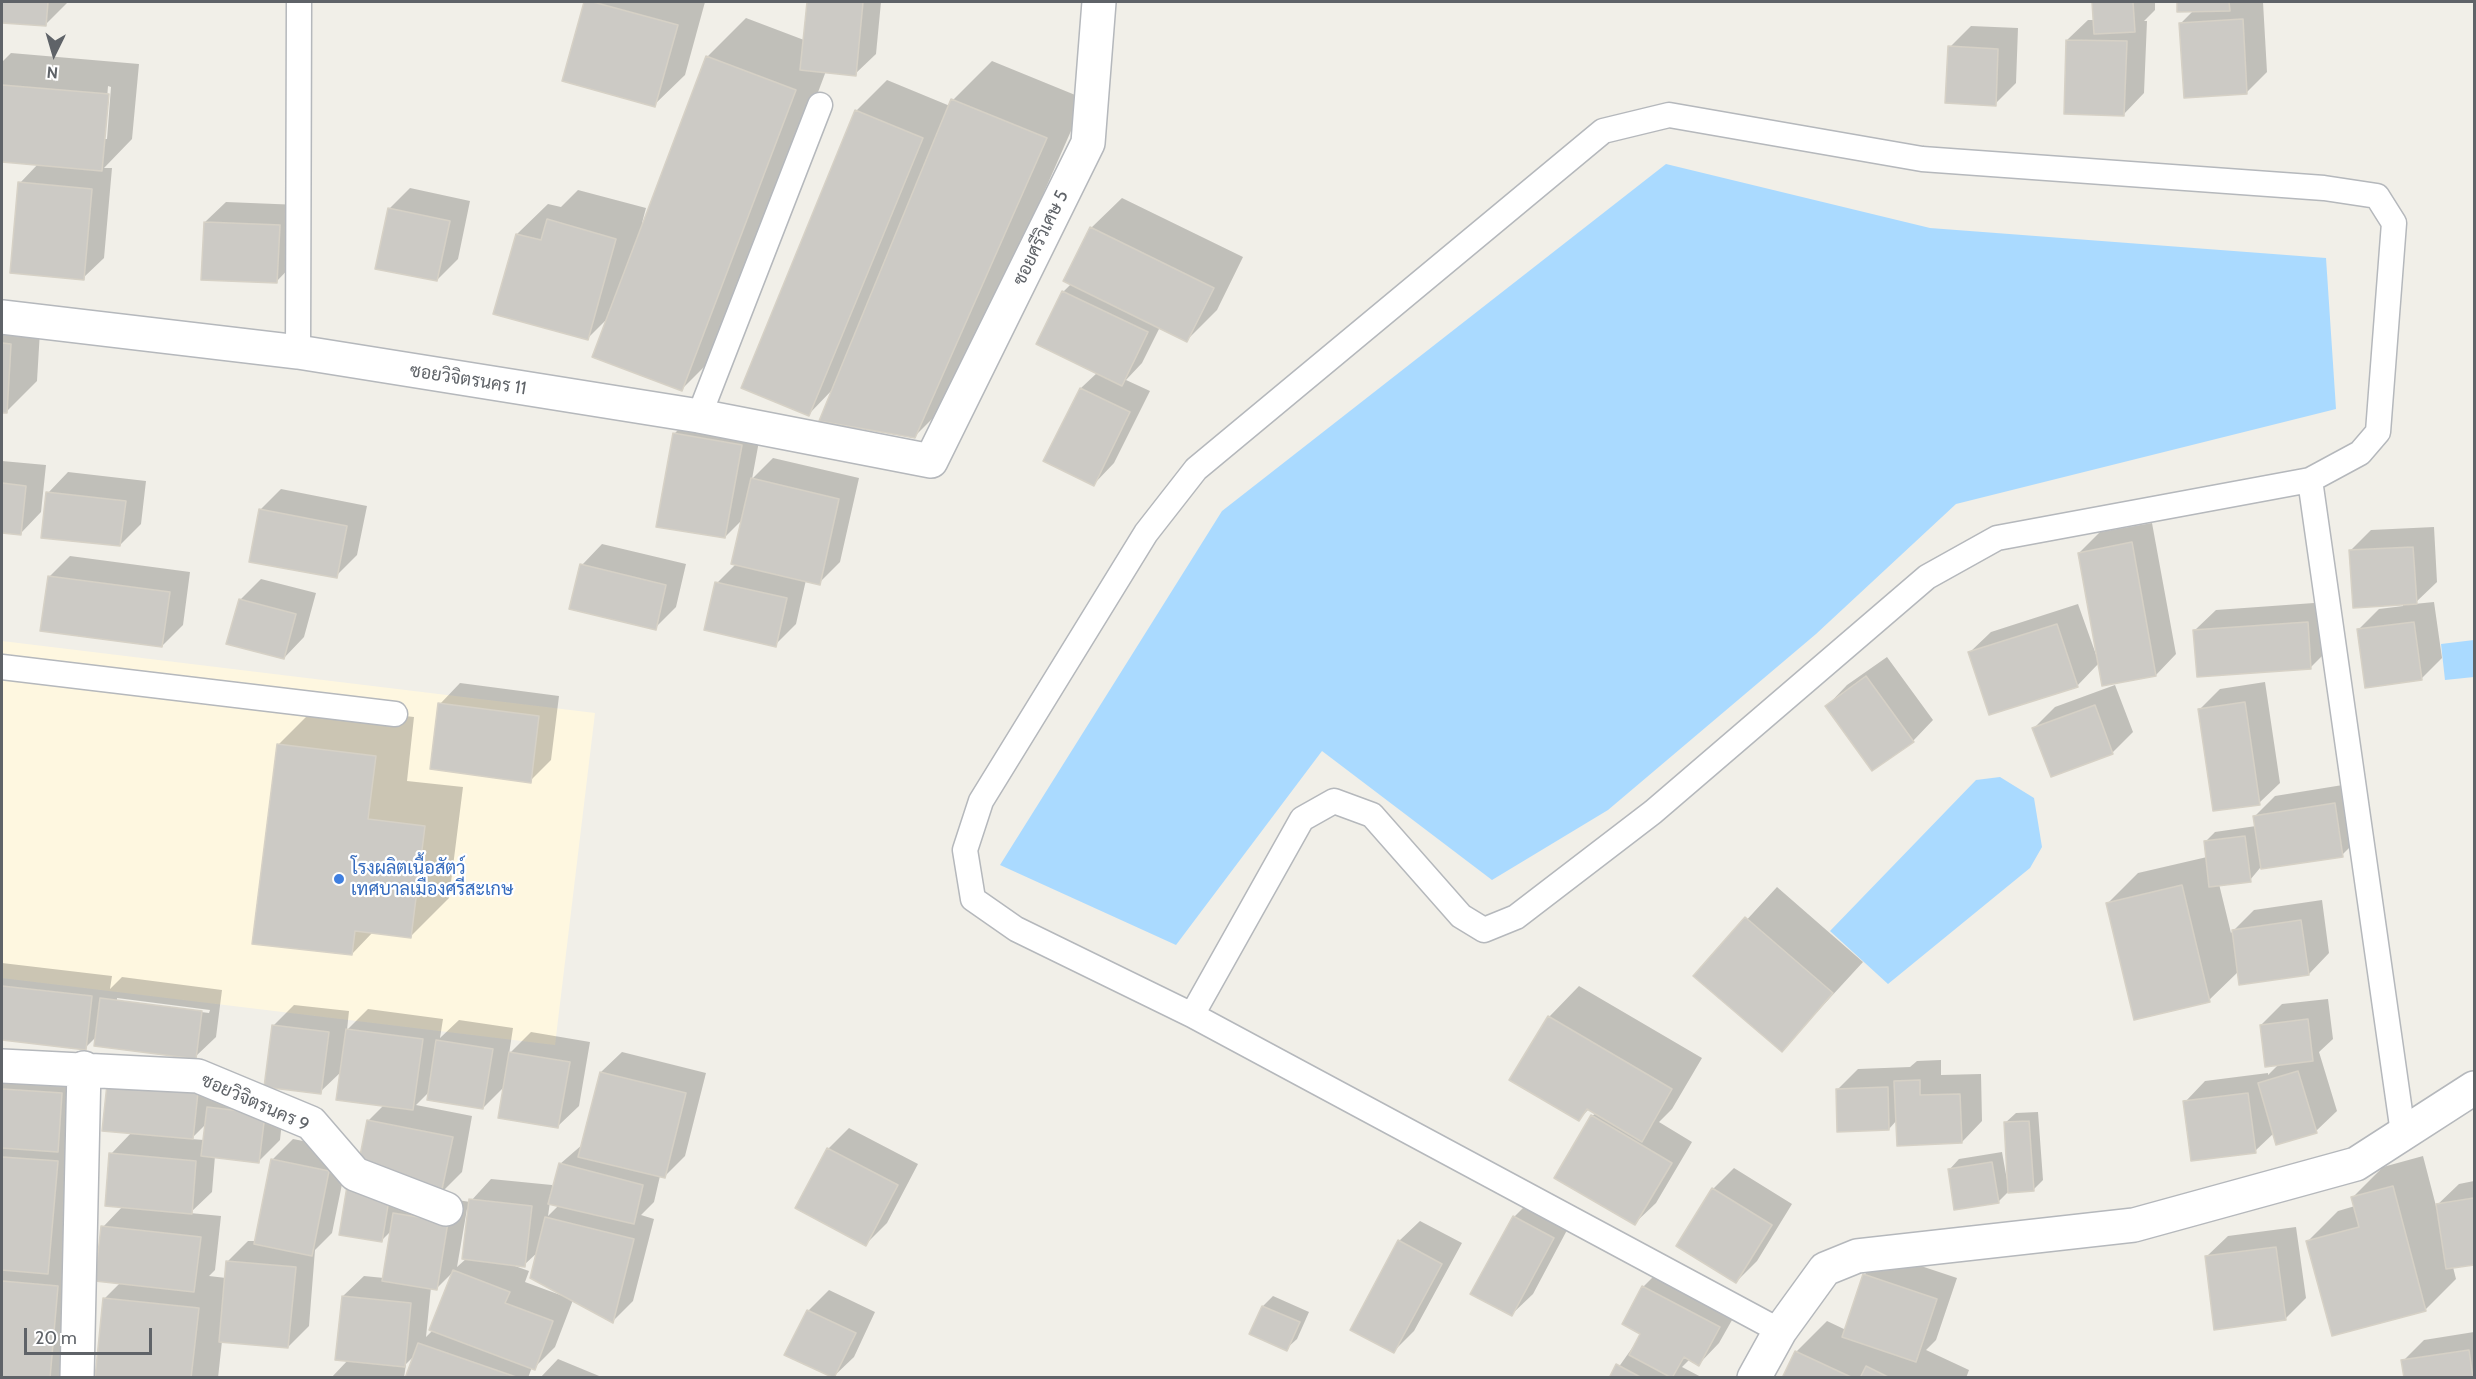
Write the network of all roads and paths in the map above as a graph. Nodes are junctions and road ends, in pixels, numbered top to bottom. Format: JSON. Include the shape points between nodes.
{"nodes":[{"id":1,"x":299,"y":2,"type":"edge"},
{"id":2,"x":1099,"y":2,"type":"edge"},
{"id":3,"x":820,"y":105,"type":"dead end"},
{"id":4,"x":2,"y":316,"type":"edge"},
{"id":5,"x":298,"y":352,"type":"junction"},
{"id":6,"x":699,"y":416,"type":"junction"},
{"id":7,"x":931,"y":461,"type":"joint"},
{"id":8,"x":2310,"y":480,"type":"junction"},
{"id":9,"x":2,"y":667,"type":"edge"},
{"id":10,"x":395,"y":714,"type":"dead end"},
{"id":11,"x":1192,"y":1015,"type":"junction"},
{"id":12,"x":2,"y":1066,"type":"edge"},
{"id":13,"x":84,"y":1068,"type":"junction"},
{"id":14,"x":2475,"y":1088,"type":"edge"},
{"id":15,"x":2403,"y":1132,"type":"junction"},
{"id":16,"x":446,"y":1209,"type":"dead end"},
{"id":17,"x":1780,"y":1331,"type":"junction"},
{"id":18,"x":77,"y":1377,"type":"edge"},
{"id":19,"x":1754,"y":1377,"type":"edge"}],
"edges":[{"from":1,"to":5,"type":"lane"},
{"from":2,"to":7,"type":"street","name":"ซอยศรีวิเศษ 5","via":[[1088,143]]},
{"from":3,"to":6,"type":"lane"},
{"from":4,"to":5,"type":"street","name":"ซอยวิจิตรนคร 11"},
{"from":5,"to":6,"type":"street","name":"ซอยวิจิตรนคร 11"},
{"from":6,"to":7,"type":"street","name":"ซอยวิจิตรนคร 11"},
{"from":8,"to":11,"type":"lane","via":[[1997,538],[1927,577],[1653,812],[1516,917],[1484,930],[1461,916],[1372,815],[1334,801],[1302,819]]},
{"from":8,"to":11,"type":"lane","via":[[2360,453],[2378,432],[2394,223],[2377,196],[2324,188],[1922,159],[1669,115],[1603,131],[1196,469],[1146,533],[981,801],[964,850],[973,899],[1016,929]]},
{"from":8,"to":15,"type":"lane"},
{"from":9,"to":10,"type":"lane"},
{"from":11,"to":17,"type":"lane"},
{"from":12,"to":13,"type":"street","name":"ซอยวิจิตรนคร 9"},
{"from":13,"to":16,"type":"street","name":"ซอยวิจิตรนคร 9","via":[[198,1076],[311,1123],[355,1174]]},
{"from":13,"to":18,"type":"street"},
{"from":14,"to":15,"type":"street"},
{"from":15,"to":17,"type":"street","via":[[2356,1164],[2134,1225],[1857,1256],[1825,1269]]},
{"from":17,"to":19,"type":"street"}]}
